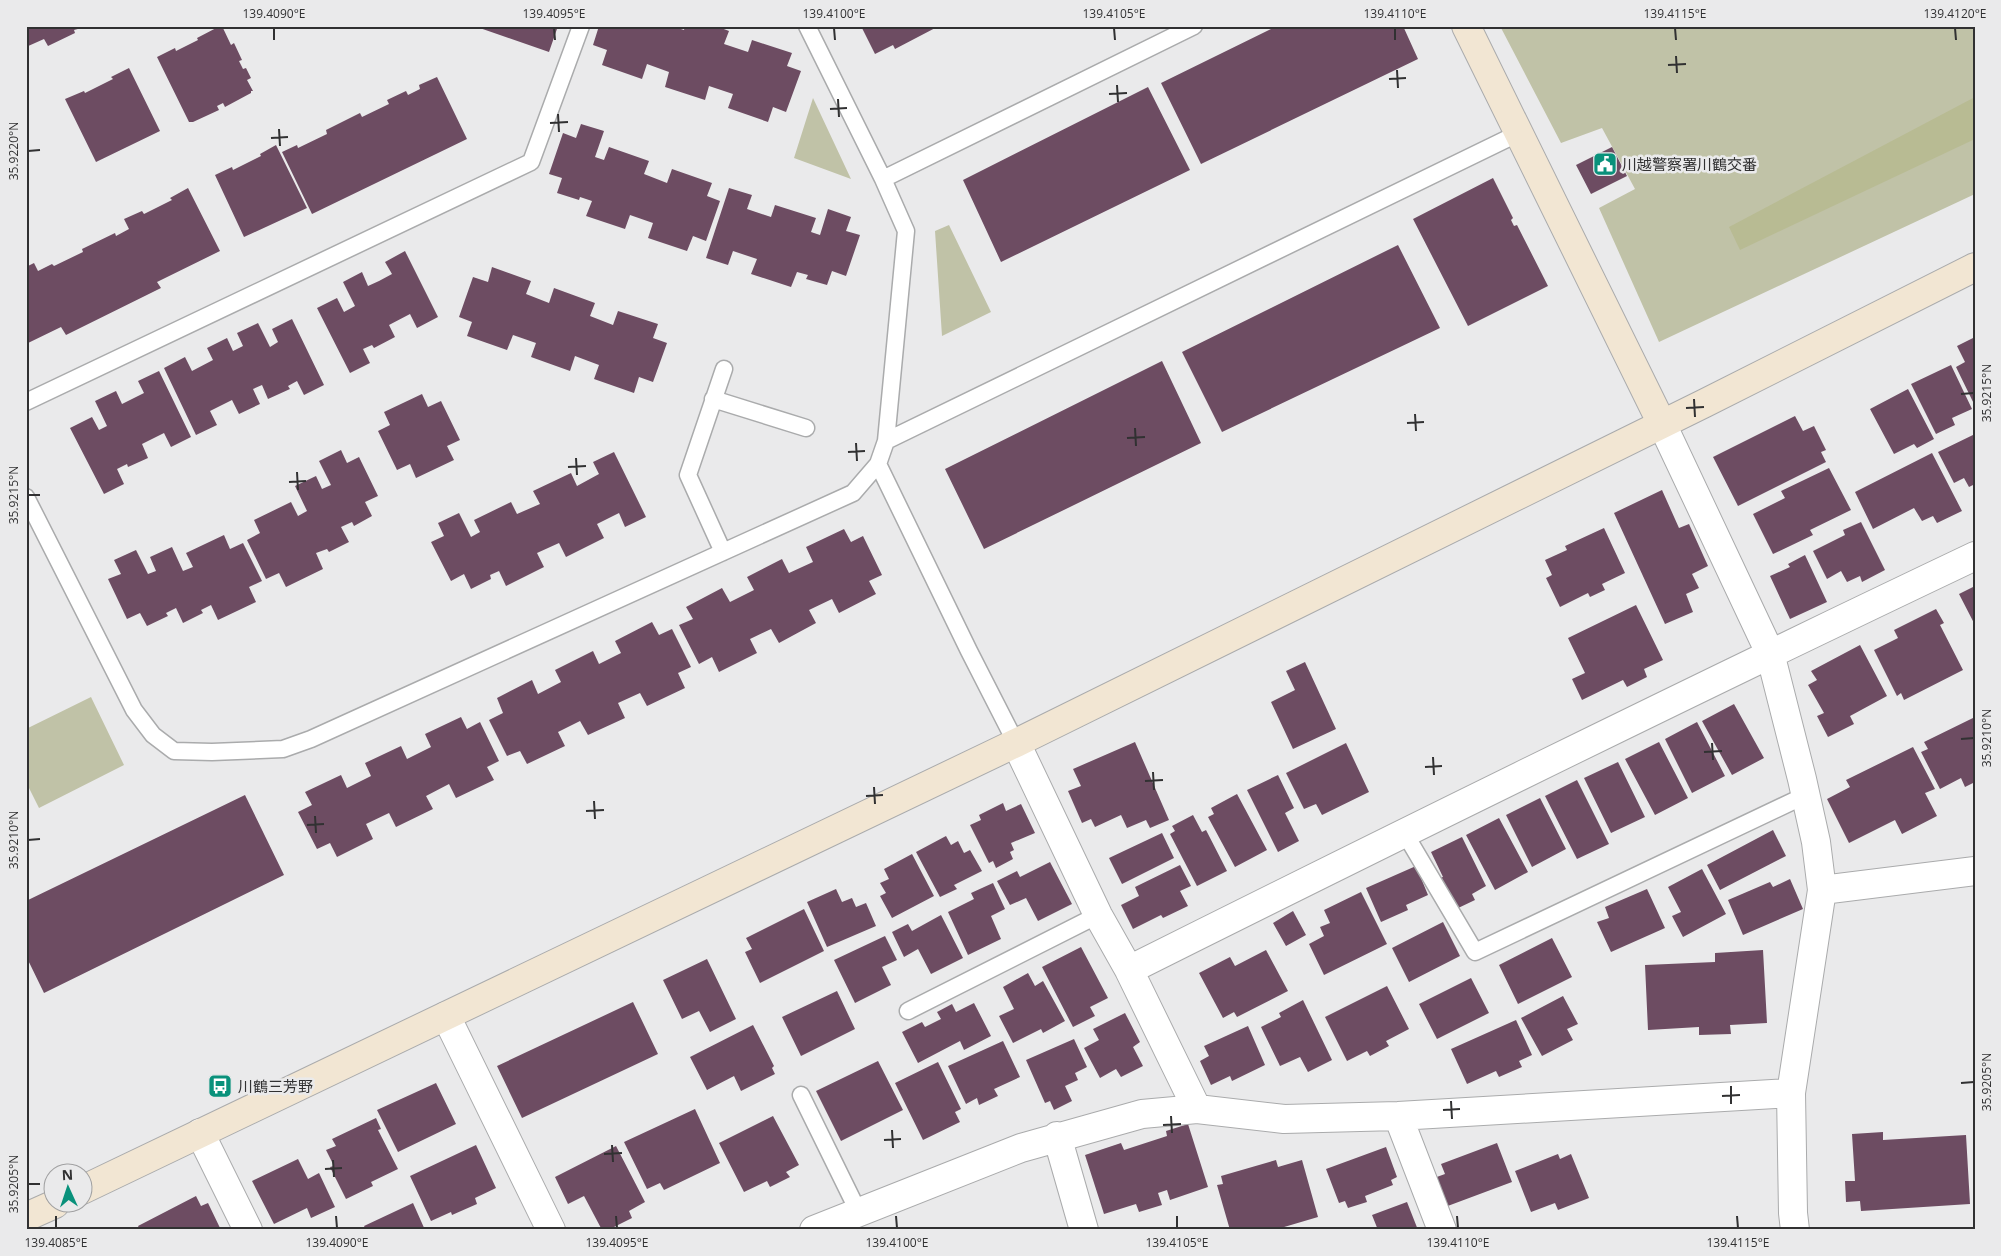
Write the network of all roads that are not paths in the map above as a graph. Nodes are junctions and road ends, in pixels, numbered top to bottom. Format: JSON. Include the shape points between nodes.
{"nodes":[{"id":1,"x":581,"y":26,"type":"edge"},
{"id":2,"x":807,"y":26,"type":"edge"},
{"id":3,"x":1194,"y":26,"type":"edge"},
{"id":4,"x":1466,"y":26,"type":"edge"},
{"id":5,"x":1519,"y":133,"type":"junction"},
{"id":6,"x":883,"y":179,"type":"junction"},
{"id":7,"x":1975,"y":267,"type":"edge"},
{"id":8,"x":724,"y":369,"type":"dead end"},
{"id":9,"x":713,"y":399,"type":"junction"},
{"id":10,"x":26,"y":402,"type":"edge"},
{"id":11,"x":1662,"y":424,"type":"junction"},
{"id":12,"x":806,"y":428,"type":"dead end"},
{"id":13,"x":886,"y":441,"type":"junction"},
{"id":14,"x":878,"y":464,"type":"junction"},
{"id":15,"x":26,"y":496,"type":"edge"},
{"id":16,"x":32,"y":524,"type":"edge"},
{"id":17,"x":723,"y":552,"type":"junction"},
{"id":18,"x":1975,"y":556,"type":"edge"},
{"id":19,"x":1770,"y":653,"type":"junction"},
{"id":20,"x":1016,"y":742,"type":"junction"},
{"id":21,"x":1806,"y":795,"type":"junction"},
{"id":22,"x":1404,"y":832,"type":"junction"},
{"id":23,"x":1975,"y":871,"type":"edge"},
{"id":24,"x":1822,"y":890,"type":"junction"},
{"id":25,"x":1098,"y":915,"type":"junction"},
{"id":26,"x":1128,"y":970,"type":"junction"},
{"id":27,"x":908,"y":1011,"type":"dead end"},
{"id":28,"x":446,"y":1016,"type":"junction"},
{"id":29,"x":1791,"y":1093,"type":"junction"},
{"id":30,"x":801,"y":1095,"type":"dead end"},
{"id":31,"x":1197,"y":1109,"type":"junction"},
{"id":32,"x":1398,"y":1116,"type":"junction"},
{"id":33,"x":200,"y":1133,"type":"junction"},
{"id":34,"x":1057,"y":1136,"type":"junction"},
{"id":35,"x":92,"y":1185,"type":"edge"},
{"id":36,"x":42,"y":1210,"type":"edge"},
{"id":37,"x":858,"y":1211,"type":"junction"},
{"id":38,"x":26,"y":1217,"type":"edge"},
{"id":39,"x":248,"y":1230,"type":"edge"},
{"id":40,"x":551,"y":1230,"type":"edge"},
{"id":41,"x":814,"y":1230,"type":"edge"},
{"id":42,"x":1084,"y":1230,"type":"edge"},
{"id":43,"x":1442,"y":1230,"type":"edge"},
{"id":44,"x":1795,"y":1230,"type":"edge"}],
"edges":[{"from":1,"to":10,"type":"lane","via":[[531,162]]},
{"from":2,"to":6,"type":"lane"},
{"from":3,"to":6,"type":"lane"},
{"from":4,"to":5,"type":"street"},
{"from":5,"to":11,"type":"street"},
{"from":5,"to":13,"type":"lane"},
{"from":6,"to":13,"type":"lane","via":[[906,231]]},
{"from":7,"to":11,"type":"street"},
{"from":8,"to":9,"type":"lane"},
{"from":9,"to":12,"type":"lane"},
{"from":9,"to":17,"type":"lane","via":[[688,475]]},
{"from":11,"to":19,"type":"street"},
{"from":11,"to":20,"type":"street"},
{"from":13,"to":14,"type":"lane"},
{"from":14,"to":17,"type":"lane","via":[[853,493]]},
{"from":14,"to":20,"type":"lane"},
{"from":15,"to":16,"type":"lane"},
{"from":16,"to":17,"type":"lane","via":[[134,710],[153,735],[174,751],[283,748],[311,739]]},
{"from":18,"to":19,"type":"street"},
{"from":19,"to":21,"type":"street"},
{"from":19,"to":22,"type":"street"},
{"from":20,"to":25,"type":"street"},
{"from":20,"to":28,"type":"street"},
{"from":21,"to":22,"type":"lane","via":[[1475,952]]},
{"from":21,"to":24,"type":"street"},
{"from":22,"to":26,"type":"street"},
{"from":23,"to":24,"type":"street"},
{"from":24,"to":29,"type":"street"},
{"from":25,"to":26,"type":"street"},
{"from":25,"to":27,"type":"lane"},
{"from":26,"to":31,"type":"street"},
{"from":28,"to":33,"type":"street"},
{"from":28,"to":40,"type":"street"},
{"from":29,"to":32,"type":"street"},
{"from":29,"to":44,"type":"street"},
{"from":30,"to":37,"type":"lane"},
{"from":31,"to":32,"type":"street","via":[[1284,1119]]},
{"from":31,"to":34,"type":"street","via":[[1142,1114]]},
{"from":32,"to":43,"type":"street"},
{"from":33,"to":35,"type":"street"},
{"from":33,"to":39,"type":"street"},
{"from":34,"to":37,"type":"street"},
{"from":34,"to":42,"type":"street"},
{"from":36,"to":38,"type":"street"},
{"from":37,"to":41,"type":"street"}]}
